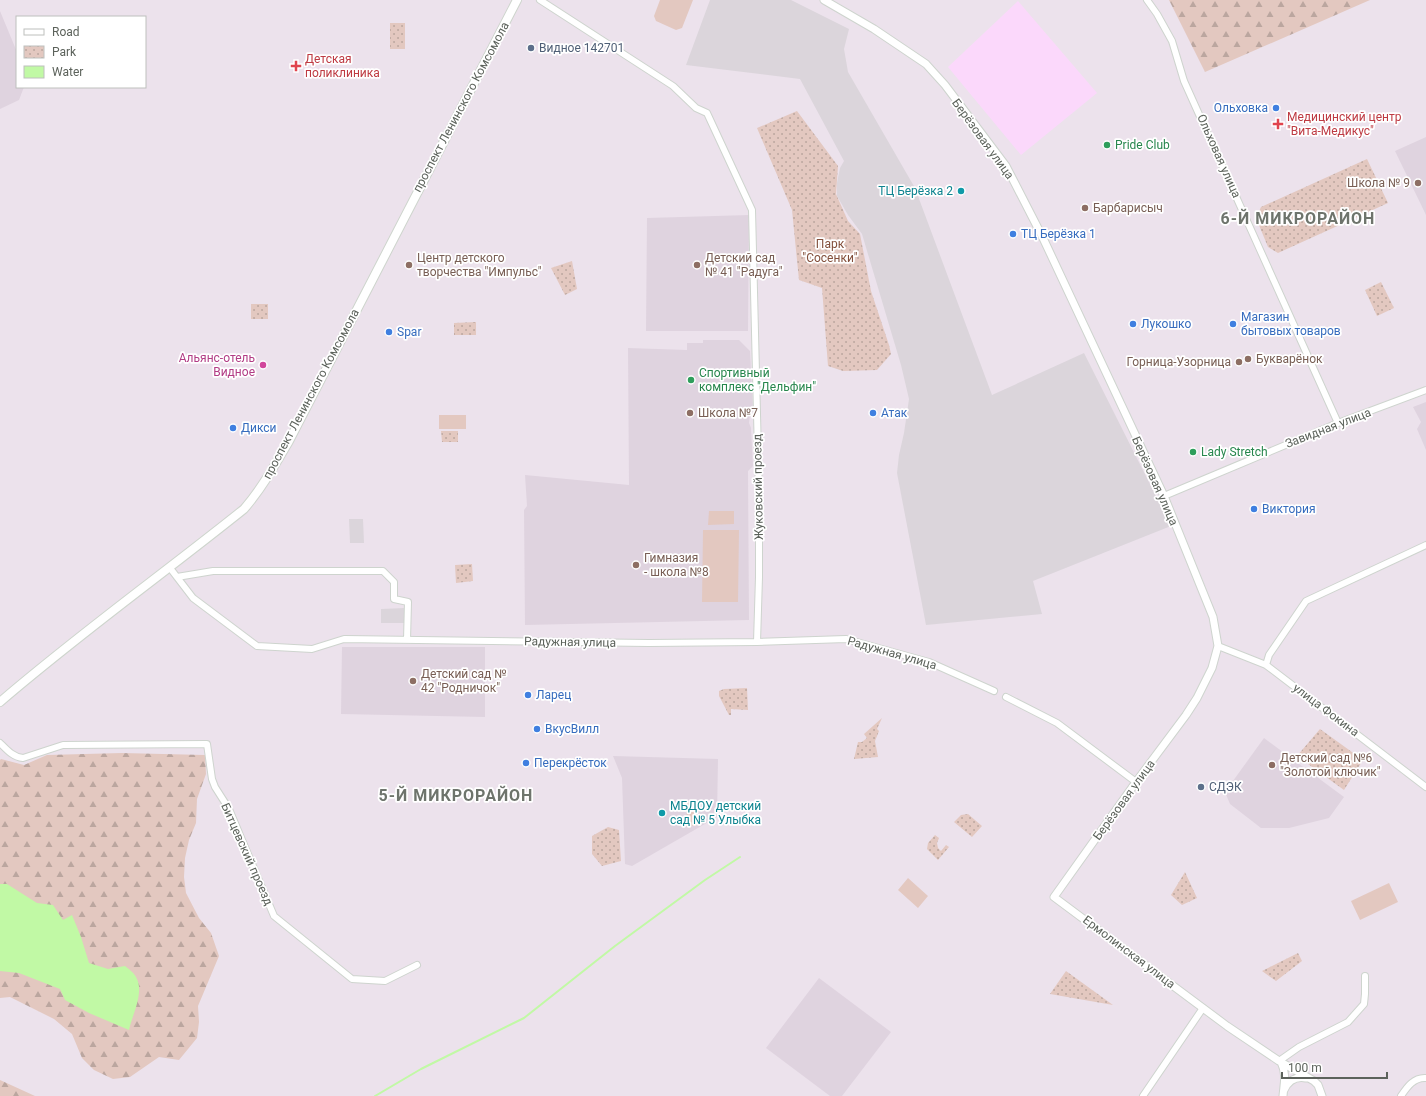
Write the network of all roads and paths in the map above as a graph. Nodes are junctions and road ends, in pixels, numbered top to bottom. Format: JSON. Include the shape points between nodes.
{"nodes":[{"id":1,"x":517,"y":0,"type":"edge"},
{"id":2,"x":540,"y":0,"type":"edge"},
{"id":3,"x":824,"y":0,"type":"edge"},
{"id":4,"x":1147,"y":0,"type":"edge"},
{"id":5,"x":1426,"y":390,"type":"edge"},
{"id":6,"x":1338,"y":423,"type":"junction"},
{"id":7,"x":1164,"y":496,"type":"junction"},
{"id":8,"x":1426,"y":545,"type":"edge"},
{"id":9,"x":170,"y":568,"type":"junction"},
{"id":10,"x":177,"y":577,"type":"junction"},
{"id":11,"x":407,"y":640,"type":"junction"},
{"id":12,"x":757,"y":642,"type":"junction"},
{"id":13,"x":1218,"y":646,"type":"junction"},
{"id":14,"x":1266,"y":664,"type":"junction"},
{"id":15,"x":994,"y":691,"type":"dead end"},
{"id":16,"x":1006,"y":697,"type":"dead end"},
{"id":17,"x":2,"y":700,"type":"edge"},
{"id":18,"x":0,"y":743,"type":"edge"},
{"id":19,"x":1136,"y":782,"type":"junction"},
{"id":20,"x":1426,"y":787,"type":"edge"},
{"id":21,"x":1054,"y":897,"type":"joint"},
{"id":22,"x":417,"y":965,"type":"dead end"},
{"id":23,"x":1365,"y":976,"type":"dead end"},
{"id":24,"x":1203,"y":1008,"type":"junction"},
{"id":25,"x":1279,"y":1060,"type":"junction"},
{"id":26,"x":1308,"y":1078,"type":"junction"},
{"id":27,"x":1426,"y":1078,"type":"edge"},
{"id":28,"x":1283,"y":1094,"type":"edge"},
{"id":29,"x":1143,"y":1096,"type":"edge"},
{"id":30,"x":1322,"y":1096,"type":"edge"},
{"id":31,"x":1401,"y":1096,"type":"edge"}],
"edges":[{"from":1,"to":9,"type":"main road","name":"проспект Ленинского Комсомола","via":[[273,470],[244,508]]},
{"from":2,"to":12,"type":"street","name":"Жуковский проезд","via":[[673,86],[696,108],[707,113],[752,210],[759,490]]},
{"from":3,"to":7,"type":"street","name":"Берёзовая улица","via":[[874,29],[926,64],[1011,175]]},
{"from":4,"to":6,"type":"street","name":"Ольховая улица","via":[[1172,41],[1184,82]]},
{"from":5,"to":6,"type":"street","name":"Завидная улица"},
{"from":6,"to":7,"type":"street","name":"Завидная улица"},
{"from":7,"to":13,"type":"street","name":"Берёзовая улица","via":[[1213,617]]},
{"from":8,"to":14,"type":"street","via":[[1306,601],[1269,655]]},
{"from":9,"to":10,"type":"street","name":"Радужная улица"},
{"from":9,"to":17,"type":"main road","name":"проспект Ленинского Комсомола","via":[[74,640]]},
{"from":10,"to":11,"type":"street","name":"Радужная улица","via":[[193,598],[257,646],[312,648],[344,639]]},
{"from":10,"to":11,"type":"street","via":[[213,571],[383,571],[394,582],[394,599],[408,602]]},
{"from":11,"to":12,"type":"street","name":"Радужная улица"},
{"from":12,"to":15,"type":"street","name":"Радужная улица","via":[[846,639],[929,662]]},
{"from":13,"to":14,"type":"street","name":"улица Фокина"},
{"from":13,"to":19,"type":"street","name":"Берёзовая улица","via":[[1212,668],[1197,698]]},
{"from":14,"to":20,"type":"street","name":"улица Фокина"},
{"from":16,"to":19,"type":"street","via":[[1057,723]]},
{"from":18,"to":22,"type":"street","name":"Битцевский проезд","via":[[16,757],[23,758],[63,745],[207,744],[215,787],[229,809],[274,916],[352,979],[385,981]]},
{"from":19,"to":21,"type":"street","name":"Берёзовая улица"},
{"from":21,"to":24,"type":"street","name":"Ермолинская улица"},
{"from":23,"to":25,"type":"street","via":[[1364,1004],[1348,1022]]},
{"from":24,"to":25,"type":"street","name":"Ермолинская улица"},
{"from":24,"to":29,"type":"street"},
{"from":25,"to":26,"type":"street","name":"Ермолинская улица"},
{"from":25,"to":28,"type":"street","via":[[1285,1076]]},
{"from":26,"to":28,"type":"street","via":[[1291,1081]]},
{"from":26,"to":30,"type":"street","name":"Ермолинская улица","via":[[1318,1085]]},
{"from":27,"to":31,"type":"street","via":[[1421,1077],[1411,1082]]}]}
